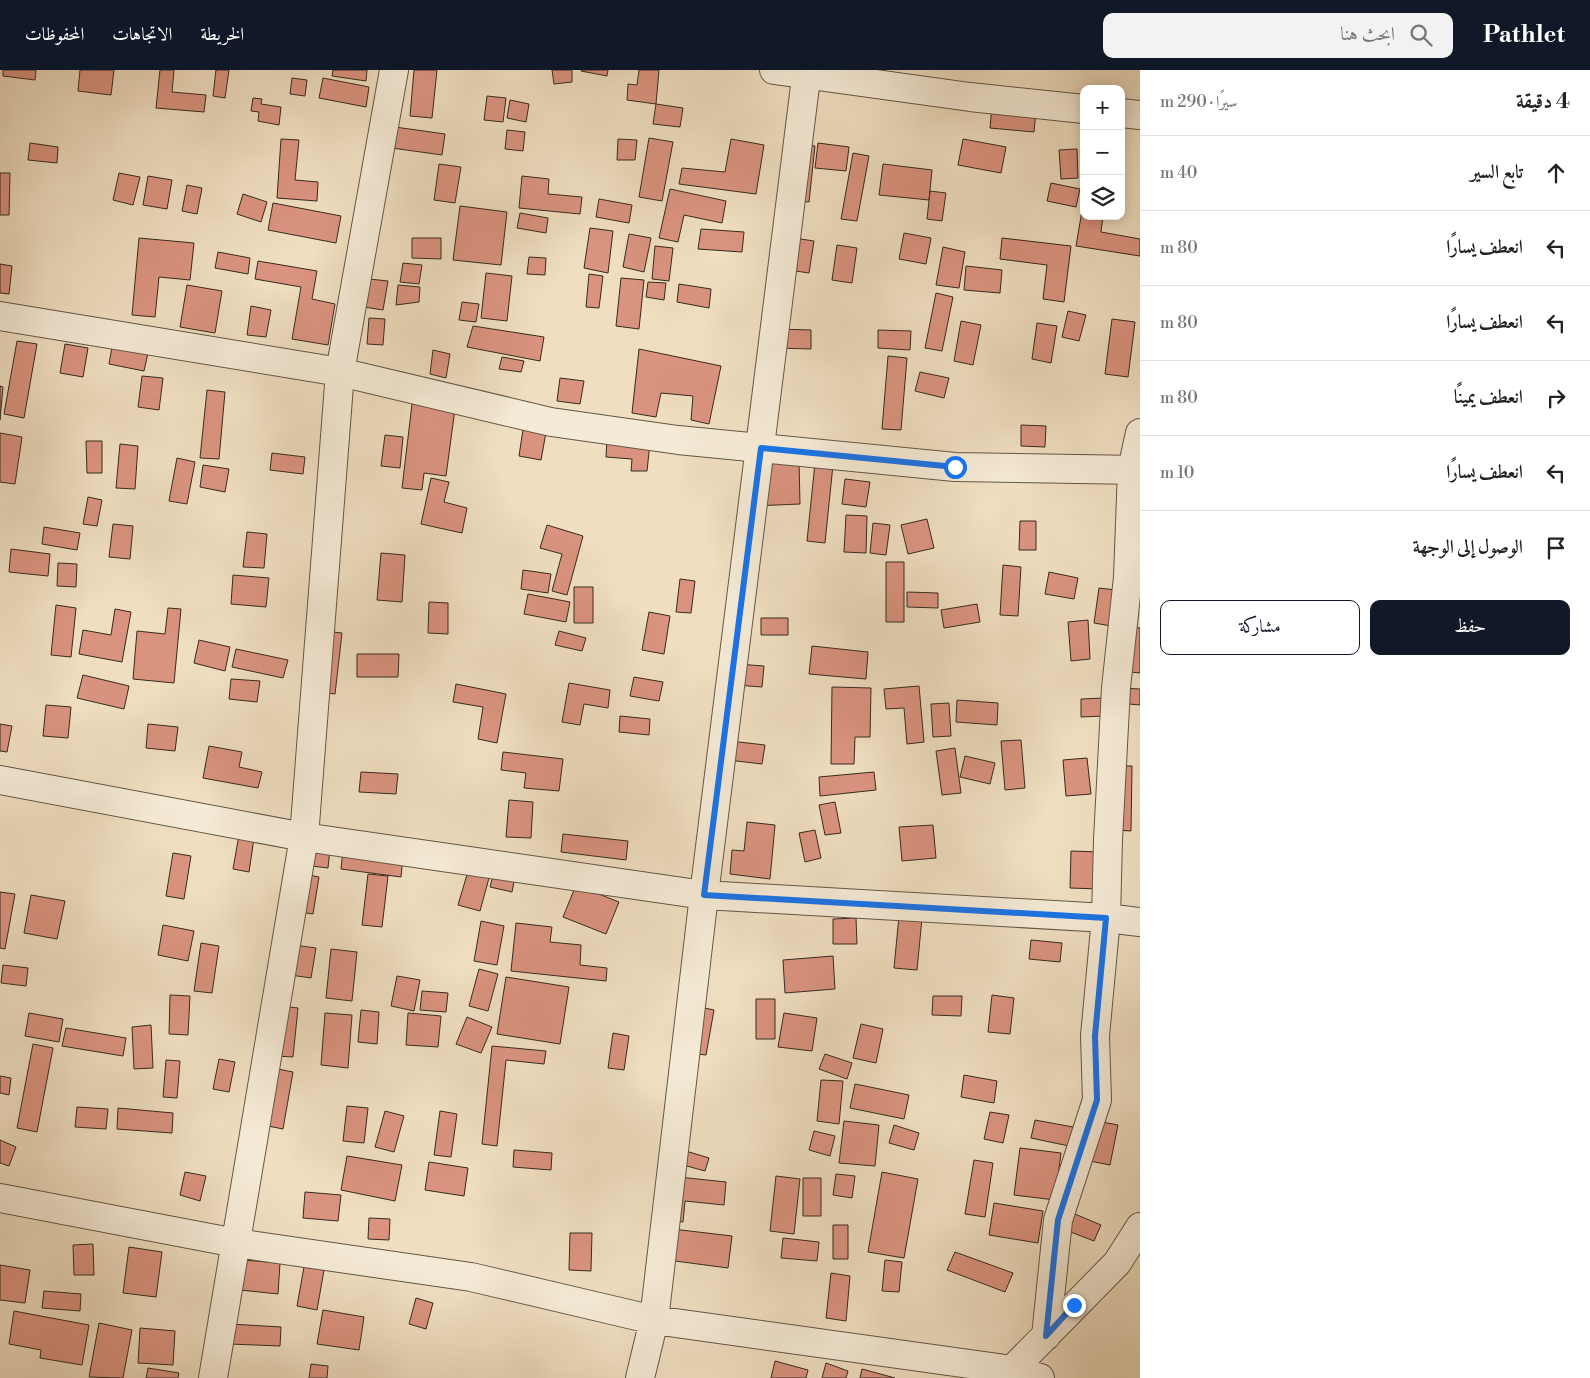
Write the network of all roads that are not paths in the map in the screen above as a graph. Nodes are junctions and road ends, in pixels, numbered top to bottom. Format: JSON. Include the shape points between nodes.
{"nodes":[{"id":1,"x":394,"y":70,"type":"edge"},
{"id":2,"x":774,"y":70,"type":"edge"},
{"id":3,"x":807,"y":73,"type":"edge"},
{"id":4,"x":1080,"y":109,"type":"edge"},
{"id":5,"x":1125,"y":113,"type":"edge"},
{"id":6,"x":1140,"y":115,"type":"edge"},
{"id":7,"x":0,"y":316,"type":"edge"},
{"id":8,"x":340,"y":372,"type":"junction"},
{"id":9,"x":1140,"y":433,"type":"edge"},
{"id":10,"x":761,"y":448,"type":"junction"},
{"id":11,"x":1136,"y":470,"type":"edge"},
{"id":12,"x":0,"y":780,"type":"edge"},
{"id":13,"x":304,"y":837,"type":"junction"},
{"id":14,"x":704,"y":895,"type":"junction"},
{"id":15,"x":1106,"y":918,"type":"junction"},
{"id":16,"x":1140,"y":922,"type":"edge"},
{"id":17,"x":0,"y":1198,"type":"edge"},
{"id":18,"x":1140,"y":1227,"type":"edge"},
{"id":19,"x":236,"y":1243,"type":"junction"},
{"id":20,"x":654,"y":1320,"type":"junction"},
{"id":21,"x":1046,"y":1336,"type":"junction"},
{"id":22,"x":1008,"y":1374,"type":"edge"},
{"id":23,"x":213,"y":1378,"type":"edge"},
{"id":24,"x":640,"y":1378,"type":"edge"},
{"id":25,"x":1040,"y":1378,"type":"edge"}],
"edges":[{"from":1,"to":8,"type":"street"},
{"from":2,"to":3,"type":"street"},
{"from":3,"to":4,"type":"street","via":[[970,97]]},
{"from":3,"to":10,"type":"street"},
{"from":5,"to":6,"type":"street"},
{"from":7,"to":8,"type":"street"},
{"from":8,"to":10,"type":"street","via":[[551,422]]},
{"from":8,"to":13,"type":"street"},
{"from":9,"to":11,"type":"street"},
{"from":10,"to":11,"type":"street","via":[[955,467]]},
{"from":10,"to":14,"type":"street"},
{"from":11,"to":15,"type":"street","via":[[1116,688]]},
{"from":12,"to":13,"type":"street"},
{"from":13,"to":14,"type":"street"},
{"from":13,"to":19,"type":"street"},
{"from":14,"to":15,"type":"street"},
{"from":14,"to":20,"type":"street"},
{"from":15,"to":16,"type":"street"},
{"from":15,"to":21,"type":"street","via":[[1095,1036],[1097,1100],[1058,1220]]},
{"from":17,"to":19,"type":"street"},
{"from":18,"to":21,"type":"street","via":[[1117,1263]]},
{"from":19,"to":20,"type":"street","via":[[471,1277]]},
{"from":19,"to":23,"type":"street"},
{"from":20,"to":22,"type":"street"},
{"from":20,"to":24,"type":"street"},
{"from":21,"to":22,"type":"street"},
{"from":22,"to":25,"type":"street"}]}
